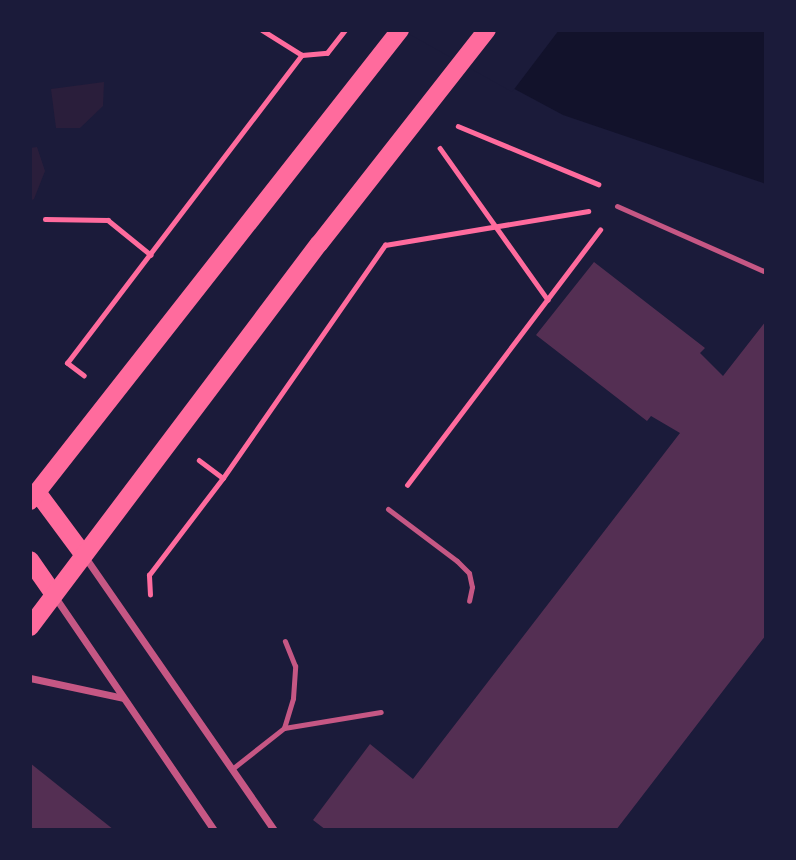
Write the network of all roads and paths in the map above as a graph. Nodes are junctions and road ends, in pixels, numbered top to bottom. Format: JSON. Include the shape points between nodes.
{"nodes":[{"id":1,"x":262,"y":30,"type":"edge"},
{"id":2,"x":345,"y":30,"type":"edge"},
{"id":3,"x":400,"y":30,"type":"edge"},
{"id":4,"x":487,"y":30,"type":"edge"},
{"id":5,"x":302,"y":55,"type":"junction"},
{"id":6,"x":454,"y":124,"type":"dead end"},
{"id":7,"x":439,"y":147,"type":"dead end"},
{"id":8,"x":617,"y":206,"type":"junction"},
{"id":9,"x":45,"y":219,"type":"dead end"},
{"id":10,"x":495,"y":227,"type":"junction"},
{"id":11,"x":151,"y":255,"type":"junction"},
{"id":12,"x":766,"y":272,"type":"edge"},
{"id":13,"x":548,"y":300,"type":"junction"},
{"id":14,"x":88,"y":378,"type":"dead end"},
{"id":15,"x":192,"y":455,"type":"dead end"},
{"id":16,"x":223,"y":478,"type":"junction"},
{"id":17,"x":33,"y":497,"type":"edge"},
{"id":18,"x":388,"y":509,"type":"joint"},
{"id":19,"x":83,"y":554,"type":"junction"},
{"id":20,"x":30,"y":560,"type":"edge"},
{"id":21,"x":149,"y":575,"type":"dead end"},
{"id":22,"x":53,"y":593,"type":"junction"},
{"id":23,"x":469,"y":601,"type":"dead end"},
{"id":24,"x":30,"y":626,"type":"edge"},
{"id":25,"x":285,"y":641,"type":"dead end"},
{"id":26,"x":30,"y":678,"type":"edge"},
{"id":27,"x":124,"y":698,"type":"junction"},
{"id":28,"x":381,"y":712,"type":"dead end"},
{"id":29,"x":284,"y":728,"type":"junction"},
{"id":30,"x":232,"y":769,"type":"junction"},
{"id":31,"x":214,"y":830,"type":"edge"},
{"id":32,"x":274,"y":830,"type":"edge"}],
"edges":[{"from":1,"to":5,"type":"path"},
{"from":2,"to":5,"type":"path","via":[[327,53]]},
{"from":3,"to":17,"type":"main road"},
{"from":4,"to":19,"type":"main road"},
{"from":5,"to":11,"type":"path"},
{"from":6,"to":8,"type":"path","via":[[625,195]]},
{"from":7,"to":10,"type":"path"},
{"from":8,"to":10,"type":"path"},
{"from":8,"to":12,"type":"lane"},
{"from":8,"to":13,"type":"path"},
{"from":9,"to":11,"type":"path","via":[[108,220]]},
{"from":10,"to":13,"type":"path"},
{"from":10,"to":16,"type":"path","via":[[385,245]]},
{"from":11,"to":14,"type":"path","via":[[67,363]]},
{"from":13,"to":18,"type":"path"},
{"from":15,"to":16,"type":"path"},
{"from":16,"to":21,"type":"path"},
{"from":17,"to":19,"type":"main road"},
{"from":18,"to":23,"type":"lane","via":[[468,573]]},
{"from":19,"to":22,"type":"main road"},
{"from":19,"to":30,"type":"street"},
{"from":20,"to":22,"type":"main road"},
{"from":22,"to":24,"type":"main road"},
{"from":22,"to":27,"type":"street"},
{"from":25,"to":29,"type":"lane","via":[[295,666],[293,698]]},
{"from":26,"to":27,"type":"street"},
{"from":27,"to":31,"type":"street"},
{"from":28,"to":29,"type":"lane"},
{"from":29,"to":30,"type":"lane"},
{"from":30,"to":32,"type":"street"}]}
